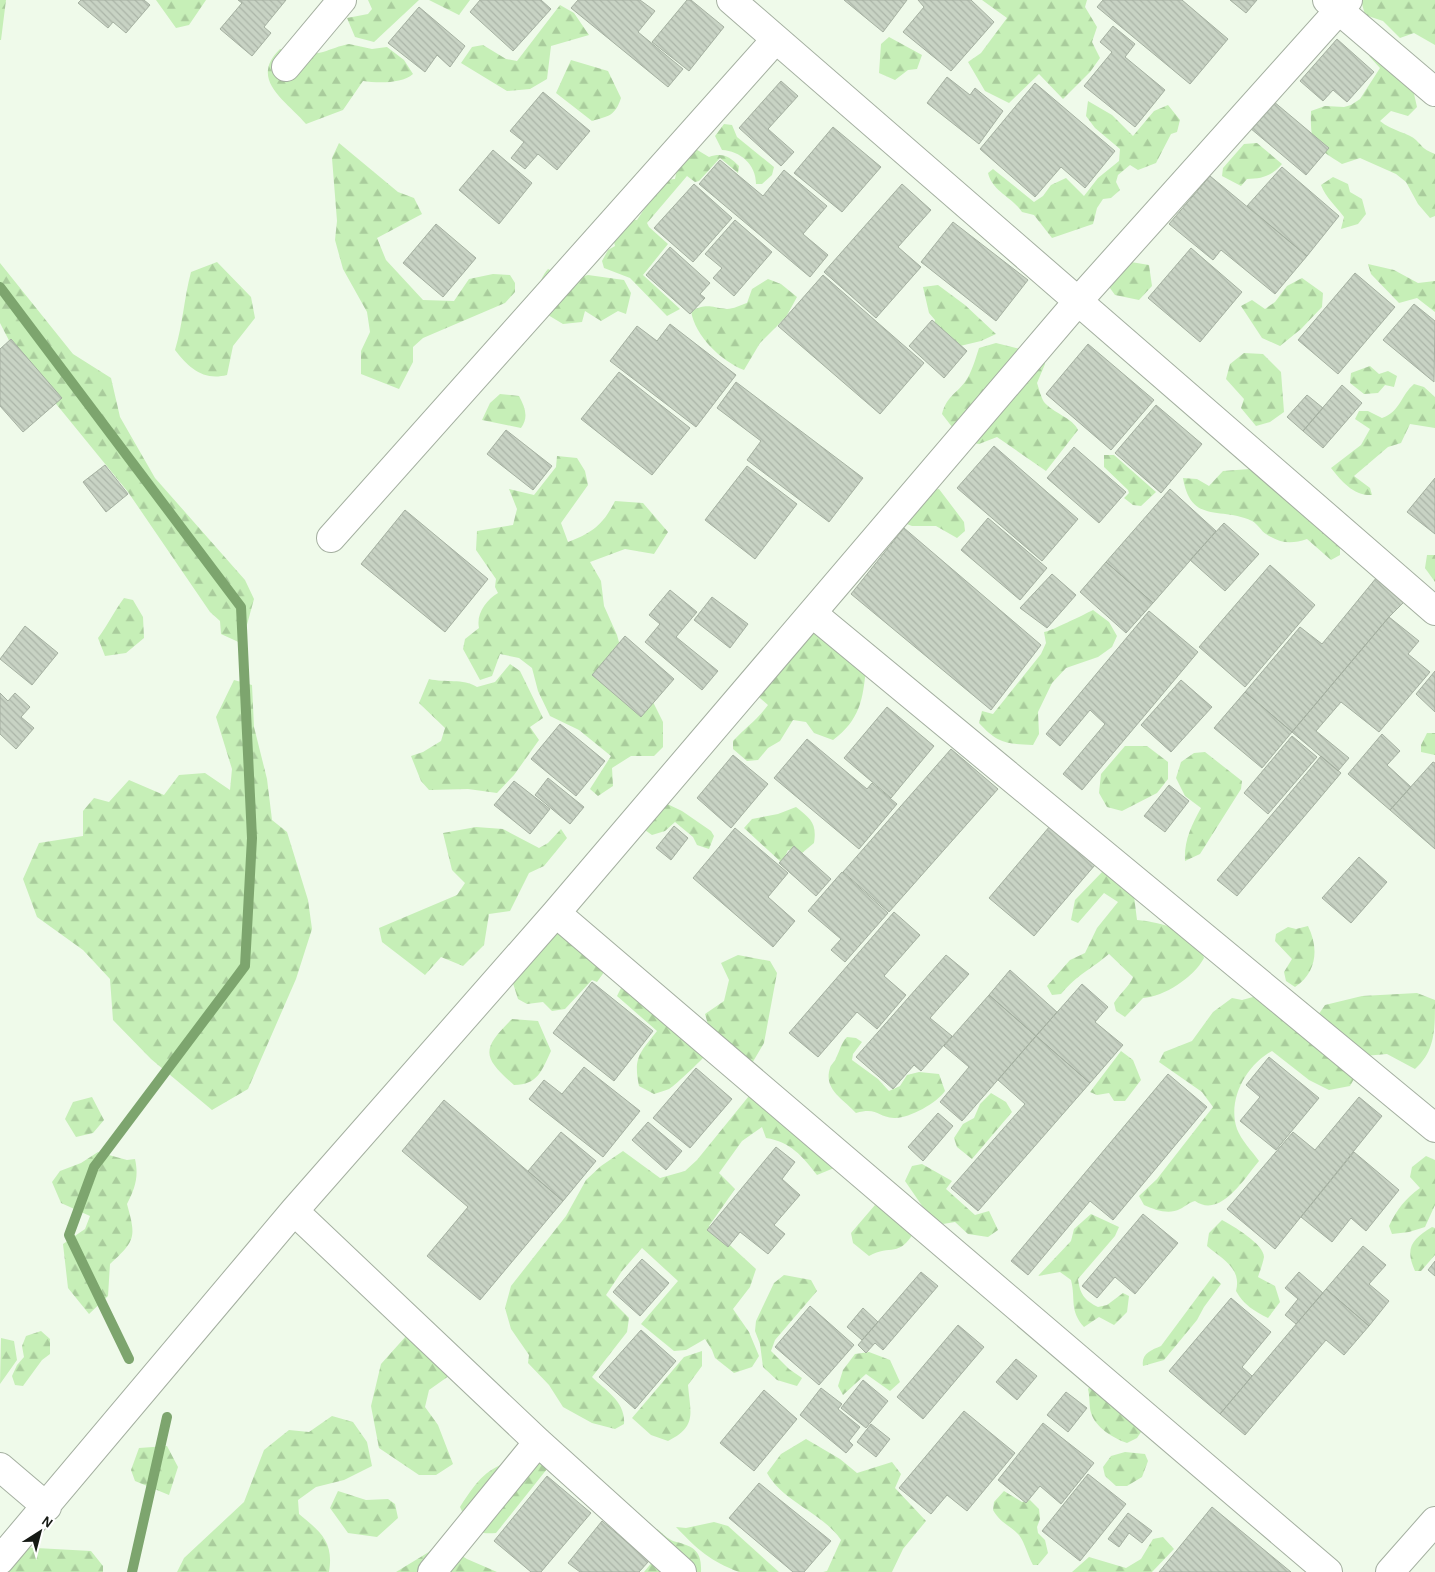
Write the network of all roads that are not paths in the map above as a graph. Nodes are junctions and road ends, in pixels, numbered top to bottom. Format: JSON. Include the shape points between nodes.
{"nodes":[{"id":1,"x":342,"y":0,"type":"edge"},
{"id":2,"x":731,"y":0,"type":"edge"},
{"id":3,"x":1338,"y":3,"type":"edge"},
{"id":4,"x":776,"y":39,"type":"junction"},
{"id":5,"x":286,"y":67,"type":"dead end"},
{"id":6,"x":1435,"y":92,"type":"edge"},
{"id":7,"x":1079,"y":300,"type":"junction"},
{"id":8,"x":331,"y":538,"type":"dead end"},
{"id":9,"x":1435,"y":611,"type":"edge"},
{"id":10,"x":812,"y":613,"type":"junction"},
{"id":11,"x":556,"y":913,"type":"junction"},
{"id":12,"x":1435,"y":1128,"type":"edge"},
{"id":13,"x":294,"y":1211,"type":"junction"},
{"id":14,"x":538,"y":1442,"type":"junction"},
{"id":15,"x":0,"y":1467,"type":"edge"},
{"id":16,"x":46,"y":1507,"type":"junction"},
{"id":17,"x":1435,"y":1521,"type":"edge"},
{"id":18,"x":0,"y":1560,"type":"edge"},
{"id":19,"x":432,"y":1572,"type":"edge"},
{"id":20,"x":682,"y":1572,"type":"edge"},
{"id":21,"x":1328,"y":1572,"type":"edge"},
{"id":22,"x":1390,"y":1572,"type":"edge"}],
"edges":[{"from":1,"to":5,"type":"street"},
{"from":2,"to":4,"type":"street"},
{"from":3,"to":6,"type":"street"},
{"from":3,"to":7,"type":"street"},
{"from":4,"to":7,"type":"street"},
{"from":4,"to":8,"type":"street"},
{"from":7,"to":9,"type":"street"},
{"from":7,"to":10,"type":"street"},
{"from":10,"to":11,"type":"street"},
{"from":10,"to":12,"type":"street"},
{"from":11,"to":13,"type":"street"},
{"from":11,"to":21,"type":"street"},
{"from":13,"to":14,"type":"street"},
{"from":13,"to":16,"type":"street"},
{"from":14,"to":19,"type":"street"},
{"from":14,"to":20,"type":"street"},
{"from":15,"to":16,"type":"street"},
{"from":16,"to":18,"type":"street"},
{"from":17,"to":22,"type":"street"}]}
